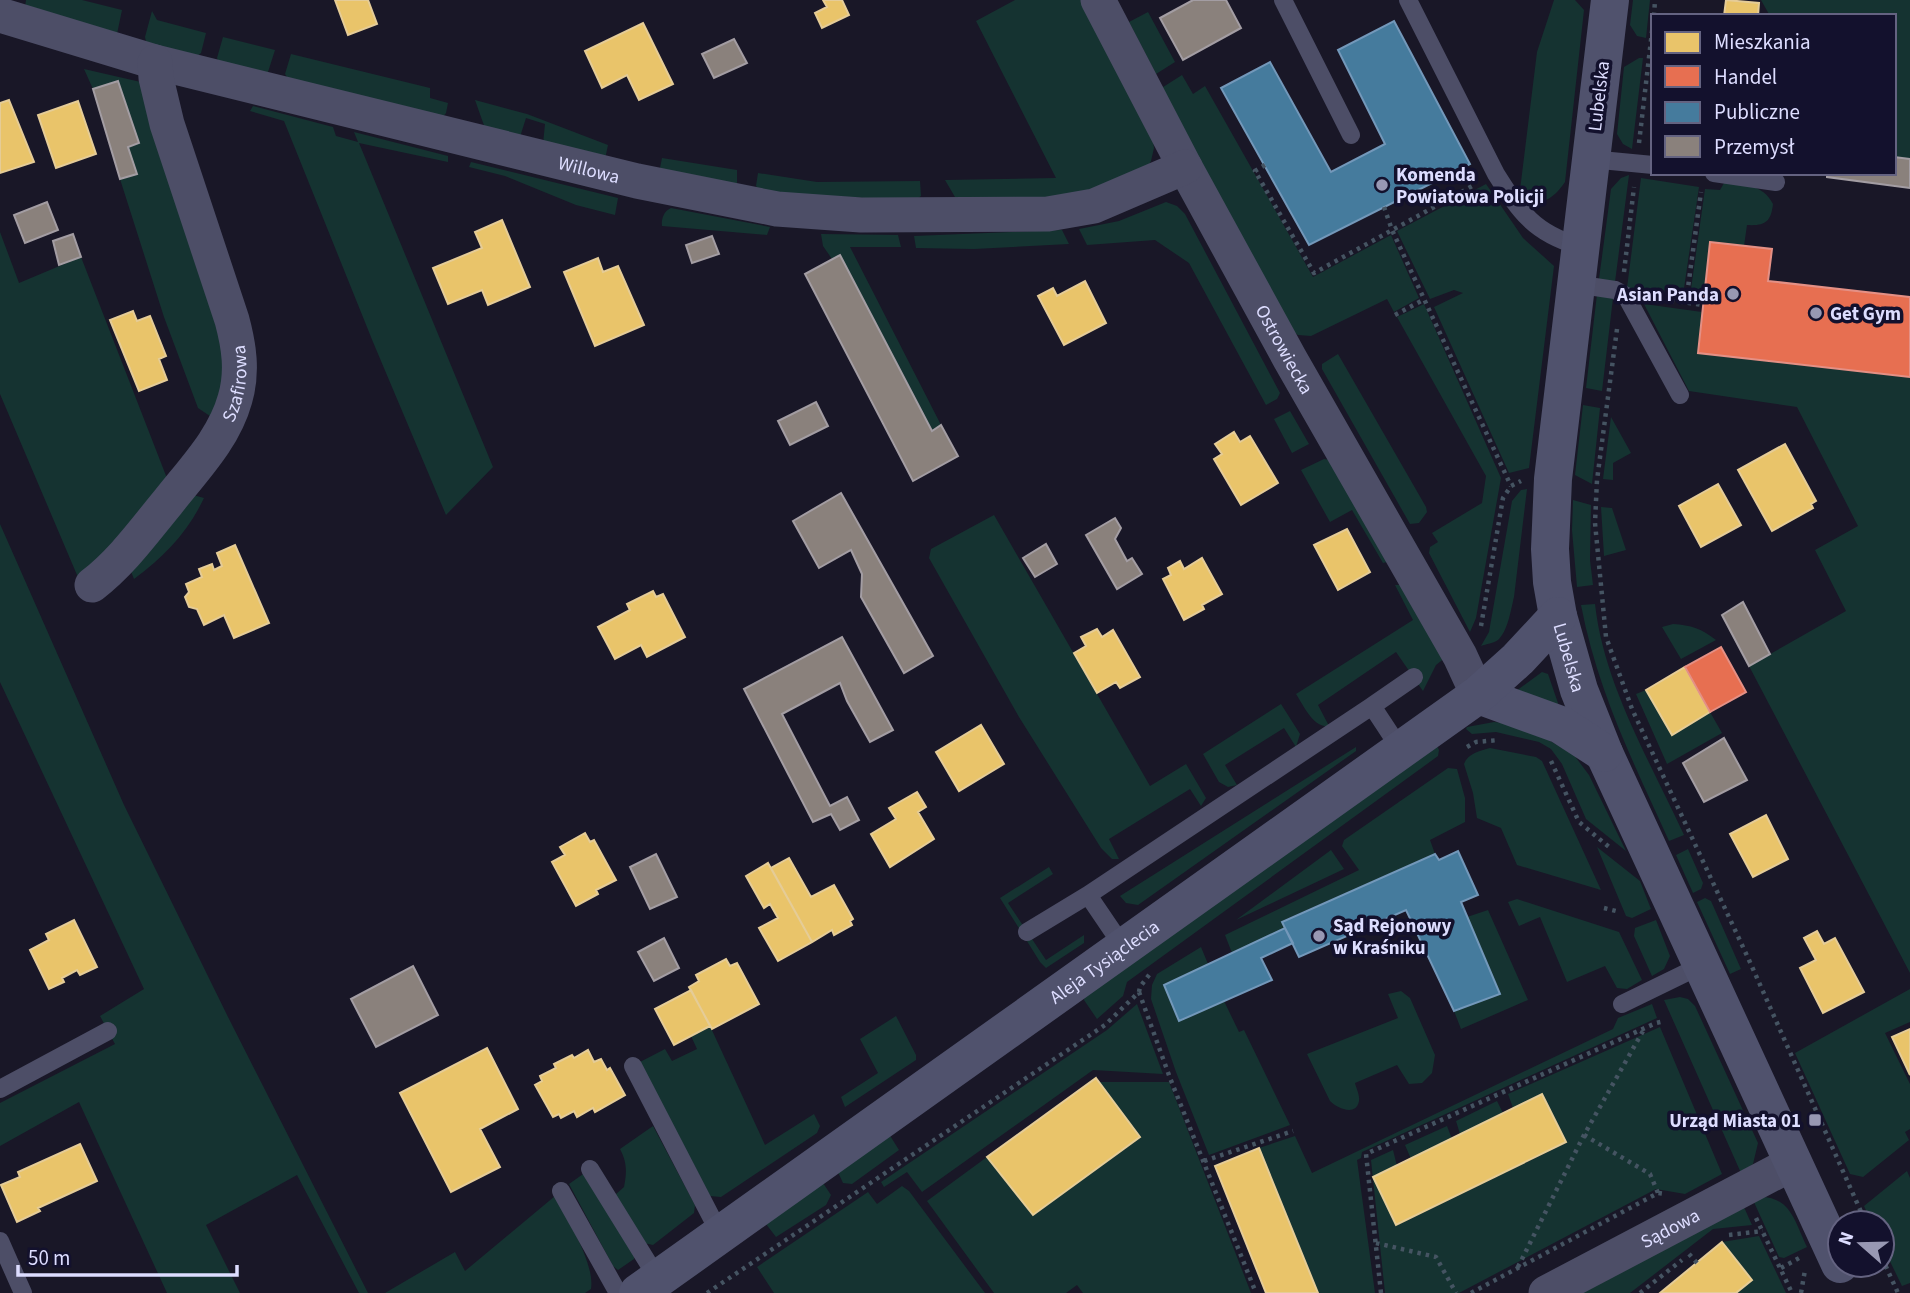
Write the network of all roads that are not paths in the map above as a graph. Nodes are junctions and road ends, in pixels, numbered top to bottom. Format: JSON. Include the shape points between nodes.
{"nodes":[{"id":1,"x":1098,"y":0,"type":"edge"},
{"id":2,"x":1283,"y":0,"type":"edge"},
{"id":3,"x":1408,"y":0,"type":"edge"},
{"id":4,"x":1610,"y":0,"type":"edge"},
{"id":5,"x":0,"y":15,"type":"edge"},
{"id":6,"x":155,"y":62,"type":"junction"},
{"id":7,"x":1351,"y":135,"type":"dead end"},
{"id":8,"x":1590,"y":159,"type":"junction"},
{"id":9,"x":1645,"y":164,"type":"edge"},
{"id":10,"x":1185,"y":167,"type":"junction"},
{"id":11,"x":1708,"y":180,"type":"edge"},
{"id":12,"x":1776,"y":182,"type":"dead end"},
{"id":13,"x":1580,"y":246,"type":"junction"},
{"id":14,"x":1575,"y":284,"type":"junction"},
{"id":15,"x":1680,"y":395,"type":"dead end"},
{"id":16,"x":92,"y":585,"type":"dead end"},
{"id":17,"x":1558,"y":615,"type":"junction"},
{"id":18,"x":1414,"y":677,"type":"dead end"},
{"id":19,"x":1478,"y":695,"type":"junction"},
{"id":20,"x":1372,"y":706,"type":"junction"},
{"id":21,"x":1401,"y":750,"type":"junction"},
{"id":22,"x":1604,"y":753,"type":"junction"},
{"id":23,"x":1088,"y":895,"type":"junction"},
{"id":24,"x":1027,"y":932,"type":"dead end"},
{"id":25,"x":1138,"y":959,"type":"junction"},
{"id":26,"x":1702,"y":965,"type":"junction"},
{"id":27,"x":1622,"y":1004,"type":"dead end"},
{"id":28,"x":108,"y":1031,"type":"dead end"},
{"id":29,"x":633,"y":1066,"type":"dead end"},
{"id":30,"x":0,"y":1089,"type":"edge"},
{"id":31,"x":1793,"y":1163,"type":"junction"},
{"id":32,"x":590,"y":1169,"type":"dead end"},
{"id":33,"x":561,"y":1191,"type":"dead end"},
{"id":34,"x":720,"y":1234,"type":"junction"},
{"id":35,"x":0,"y":1241,"type":"edge"},
{"id":36,"x":1826,"y":1253,"type":"edge"},
{"id":37,"x":648,"y":1286,"type":"edge"},
{"id":38,"x":23,"y":1293,"type":"edge"},
{"id":39,"x":618,"y":1293,"type":"edge"},
{"id":40,"x":1546,"y":1293,"type":"edge"}],
"edges":[{"from":1,"to":10,"type":"street","name":"Ostrowiecka"},
{"from":2,"to":7,"type":"lane"},
{"from":3,"to":13,"type":"lane","via":[[1510,196],[1535,225],[1556,239]]},
{"from":4,"to":8,"type":"street","name":"Lubelska"},
{"from":5,"to":6,"type":"street","name":"Willowa"},
{"from":6,"to":10,"type":"street","name":"Willowa","via":[[625,178],[777,209],[861,215],[1048,214],[1094,206]]},
{"from":6,"to":16,"type":"street","name":"Szafirowa","via":[[167,124],[238,342],[240,379],[233,407],[214,445],[125,555]]},
{"from":8,"to":9,"type":"lane"},
{"from":8,"to":13,"type":"street","name":"Lubelska"},
{"from":10,"to":19,"type":"street","name":"Ostrowiecka"},
{"from":11,"to":12,"type":"lane"},
{"from":13,"to":14,"type":"street","name":"Lubelska"},
{"from":14,"to":15,"type":"lane","via":[[1622,292]]},
{"from":14,"to":17,"type":"street","name":"Lubelska","via":[[1550,550]]},
{"from":17,"to":19,"type":"street","name":"Aleja Tysiąclecia"},
{"from":17,"to":22,"type":"street","name":"Lubelska"},
{"from":18,"to":20,"type":"lane"},
{"from":19,"to":21,"type":"street","name":"Aleja Tysiąclecia"},
{"from":19,"to":22,"type":"street","via":[[1561,725]]},
{"from":20,"to":21,"type":"lane"},
{"from":20,"to":23,"type":"lane"},
{"from":21,"to":25,"type":"street","name":"Aleja Tysiąclecia"},
{"from":22,"to":26,"type":"street","name":"Lubelska"},
{"from":23,"to":24,"type":"lane"},
{"from":23,"to":25,"type":"lane"},
{"from":25,"to":34,"type":"street","name":"Aleja Tysiąclecia"},
{"from":26,"to":27,"type":"lane"},
{"from":26,"to":31,"type":"street","name":"Lubelska"},
{"from":28,"to":30,"type":"lane"},
{"from":29,"to":34,"type":"lane"},
{"from":31,"to":36,"type":"street","name":"Lubelska"},
{"from":31,"to":40,"type":"street","name":"Sądowa"},
{"from":32,"to":37,"type":"lane"},
{"from":33,"to":39,"type":"lane"},
{"from":34,"to":37,"type":"street","name":"Aleja Tysiąclecia"},
{"from":35,"to":38,"type":"lane"}]}
